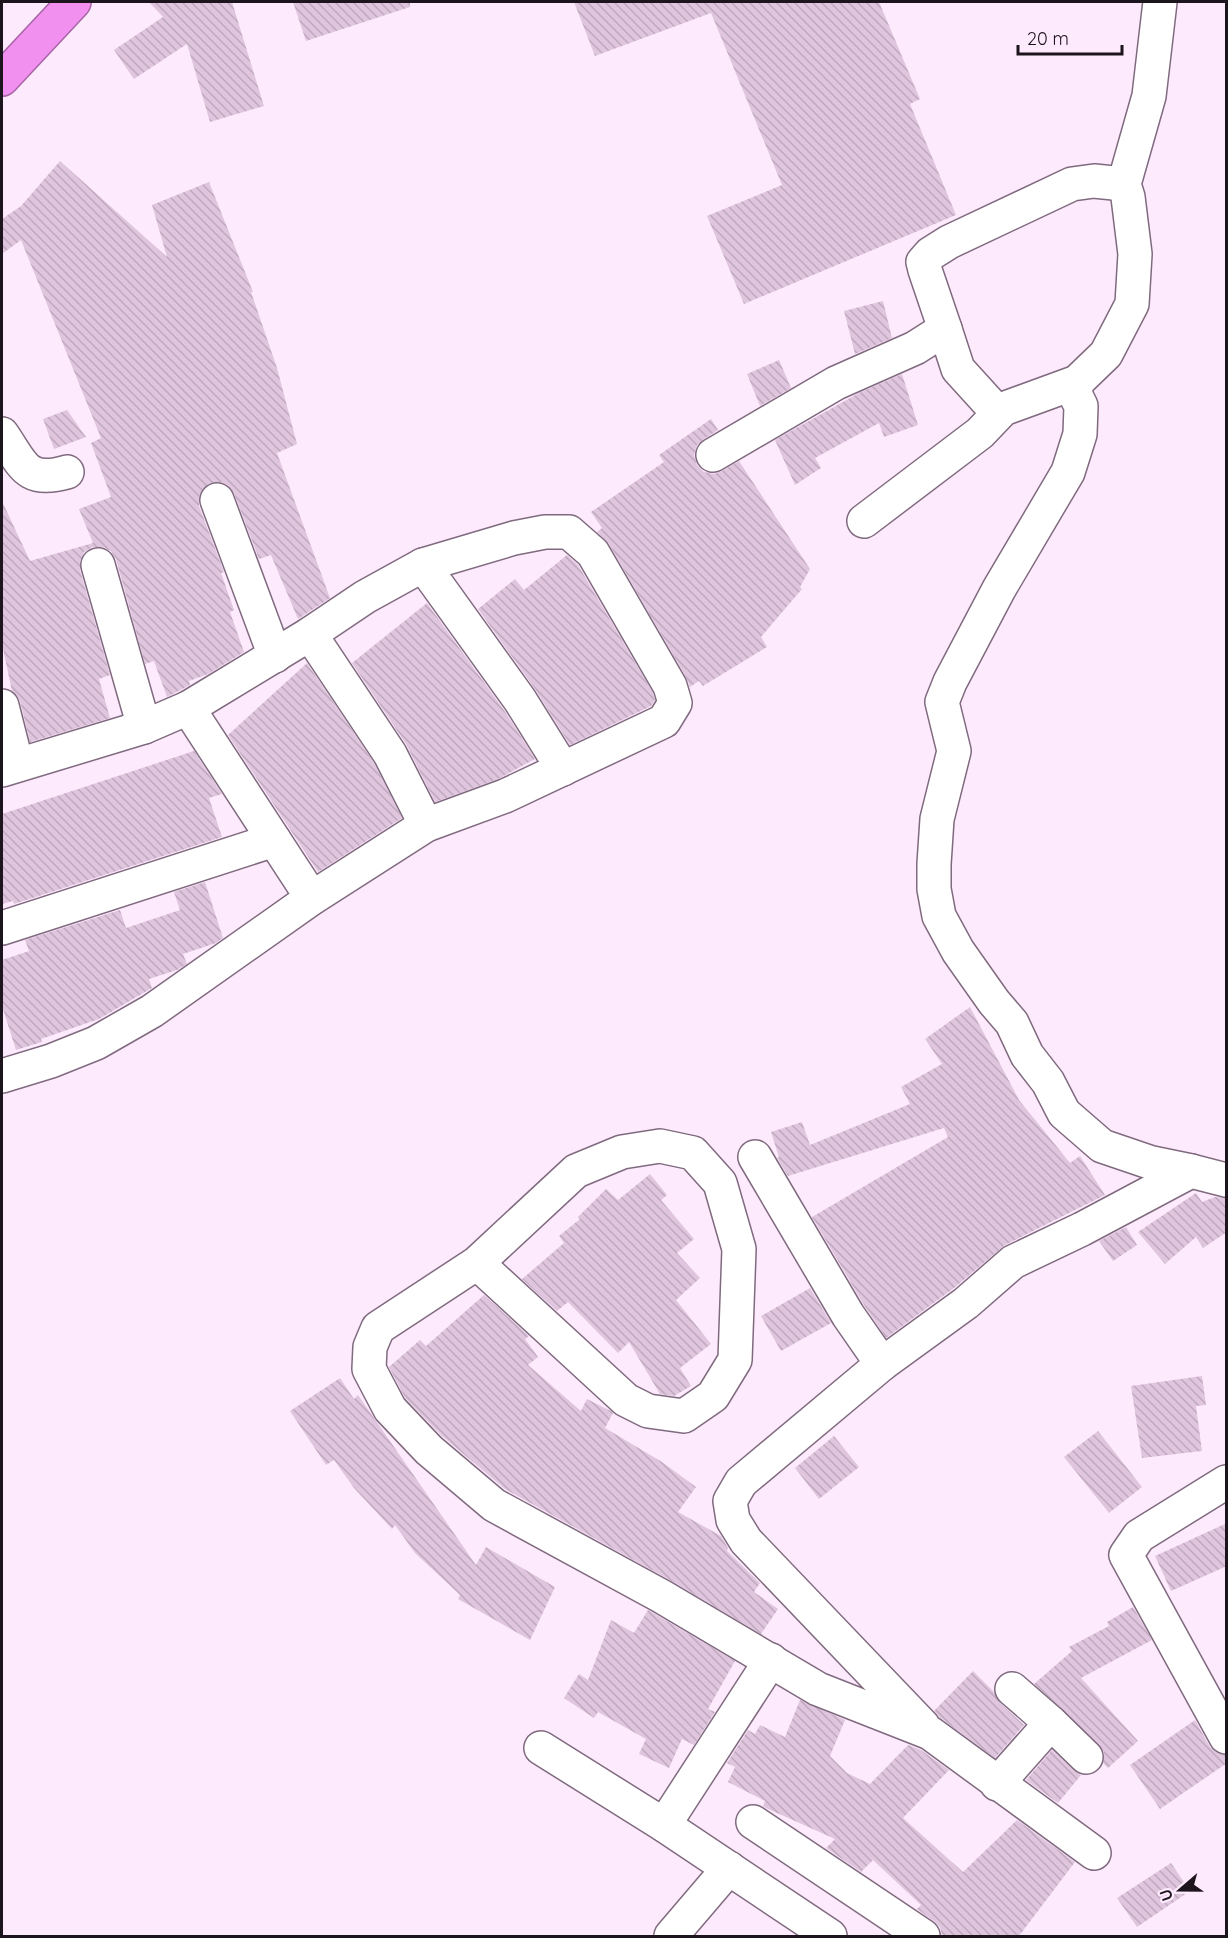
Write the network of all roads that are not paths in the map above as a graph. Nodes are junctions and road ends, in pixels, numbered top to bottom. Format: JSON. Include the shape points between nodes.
{"nodes":[{"id":1,"x":1161,"y":2,"type":"edge"},
{"id":2,"x":57,"y":9,"type":"edge"},
{"id":3,"x":2,"y":79,"type":"edge"},
{"id":4,"x":1124,"y":184,"type":"junction"},
{"id":5,"x":945,"y":330,"type":"junction"},
{"id":6,"x":1077,"y":382,"type":"junction"},
{"id":7,"x":998,"y":413,"type":"junction"},
{"id":8,"x":2,"y":434,"type":"edge"},
{"id":9,"x":713,"y":455,"type":"dead end"},
{"id":10,"x":67,"y":472,"type":"dead end"},
{"id":11,"x":217,"y":500,"type":"dead end"},
{"id":12,"x":864,"y":521,"type":"dead end"},
{"id":13,"x":98,"y":565,"type":"dead end"},
{"id":14,"x":423,"y":565,"type":"junction"},
{"id":15,"x":310,"y":634,"type":"junction"},
{"id":16,"x":275,"y":656,"type":"junction"},
{"id":17,"x":2,"y":706,"type":"edge"},
{"id":18,"x":188,"y":708,"type":"junction"},
{"id":19,"x":144,"y":727,"type":"junction"},
{"id":20,"x":9,"y":768,"type":"edge"},
{"id":21,"x":563,"y":769,"type":"junction"},
{"id":22,"x":426,"y":825,"type":"junction"},
{"id":23,"x":274,"y":840,"type":"junction"},
{"id":24,"x":312,"y":898,"type":"junction"},
{"id":25,"x":2,"y":928,"type":"edge"},
{"id":26,"x":2,"y":1076,"type":"edge"},
{"id":27,"x":755,"y":1157,"type":"dead end"},
{"id":28,"x":1191,"y":1171,"type":"junction"},
{"id":29,"x":1227,"y":1180,"type":"edge"},
{"id":30,"x":477,"y":1263,"type":"junction"},
{"id":31,"x":882,"y":1364,"type":"junction"},
{"id":32,"x":1227,"y":1482,"type":"edge"},
{"id":33,"x":771,"y":1660,"type":"junction"},
{"id":34,"x":1012,"y":1689,"type":"dead end"},
{"id":35,"x":1051,"y":1723,"type":"junction"},
{"id":36,"x":930,"y":1733,"type":"junction"},
{"id":37,"x":1227,"y":1737,"type":"edge"},
{"id":38,"x":540,"y":1748,"type":"dead end"},
{"id":39,"x":1086,"y":1757,"type":"dead end"},
{"id":40,"x":997,"y":1784,"type":"junction"},
{"id":41,"x":753,"y":1822,"type":"dead end"},
{"id":42,"x":664,"y":1825,"type":"junction"},
{"id":43,"x":1094,"y":1853,"type":"dead end"},
{"id":44,"x":729,"y":1868,"type":"junction"},
{"id":45,"x":671,"y":1936,"type":"edge"},
{"id":46,"x":830,"y":1936,"type":"edge"},
{"id":47,"x":923,"y":1936,"type":"edge"}],
"edges":[{"from":1,"to":4,"type":"street","via":[[1149,96]]},
{"from":2,"to":3,"type":"highway"},
{"from":4,"to":5,"type":"street","via":[[1072,184],[930,254],[923,262]]},
{"from":4,"to":6,"type":"street","via":[[1135,254],[1132,304],[1106,354]]},
{"from":5,"to":7,"type":"street","via":[[958,369]]},
{"from":5,"to":9,"type":"street","via":[[915,348],[836,383]]},
{"from":6,"to":7,"type":"street"},
{"from":6,"to":28,"type":"street","via":[[1080,434],[1068,472],[999,589],[942,702],[954,751],[937,819],[934,889],[939,916],[958,951],[1012,1023],[1064,1113],[1102,1146]]},
{"from":7,"to":12,"type":"street","via":[[980,433]]},
{"from":8,"to":10,"type":"street","via":[[27,470],[50,477]]},
{"from":11,"to":16,"type":"street"},
{"from":13,"to":19,"type":"street"},
{"from":14,"to":15,"type":"street"},
{"from":14,"to":21,"type":"street","via":[[520,700]]},
{"from":14,"to":21,"type":"street","via":[[545,532],[569,532],[593,553],[670,686],[675,703],[664,721]]},
{"from":15,"to":16,"type":"street"},
{"from":15,"to":22,"type":"street","via":[[390,753]]},
{"from":16,"to":18,"type":"street"},
{"from":17,"to":20,"type":"street"},
{"from":18,"to":19,"type":"street"},
{"from":18,"to":23,"type":"street"},
{"from":19,"to":20,"type":"street"},
{"from":21,"to":22,"type":"street","via":[[505,796]]},
{"from":22,"to":24,"type":"street"},
{"from":23,"to":24,"type":"street"},
{"from":23,"to":25,"type":"street"},
{"from":24,"to":26,"type":"street","via":[[152,1011],[96,1043]]},
{"from":27,"to":31,"type":"street","via":[[848,1315]]},
{"from":28,"to":29,"type":"street"},
{"from":28,"to":31,"type":"street","via":[[1013,1262],[966,1303]]},
{"from":30,"to":30,"type":"street","via":[[576,1171],[622,1152],[660,1146],[693,1153],[720,1183],[739,1249],[735,1360],[713,1396],[684,1416],[648,1411],[626,1400]]},
{"from":30,"to":33,"type":"street","via":[[378,1328],[370,1347],[369,1370],[390,1409],[429,1450],[494,1505]]},
{"from":31,"to":36,"type":"street","via":[[741,1482],[730,1501],[733,1520],[746,1541]]},
{"from":32,"to":37,"type":"street","via":[[1139,1536],[1126,1555]]},
{"from":33,"to":36,"type":"street","via":[[818,1689]]},
{"from":33,"to":42,"type":"street"},
{"from":34,"to":35,"type":"street"},
{"from":35,"to":39,"type":"street"},
{"from":35,"to":40,"type":"street"},
{"from":36,"to":40,"type":"street"},
{"from":38,"to":42,"type":"street"},
{"from":40,"to":43,"type":"street"},
{"from":41,"to":47,"type":"street"},
{"from":42,"to":44,"type":"street"},
{"from":44,"to":45,"type":"street"},
{"from":44,"to":46,"type":"street"}]}
